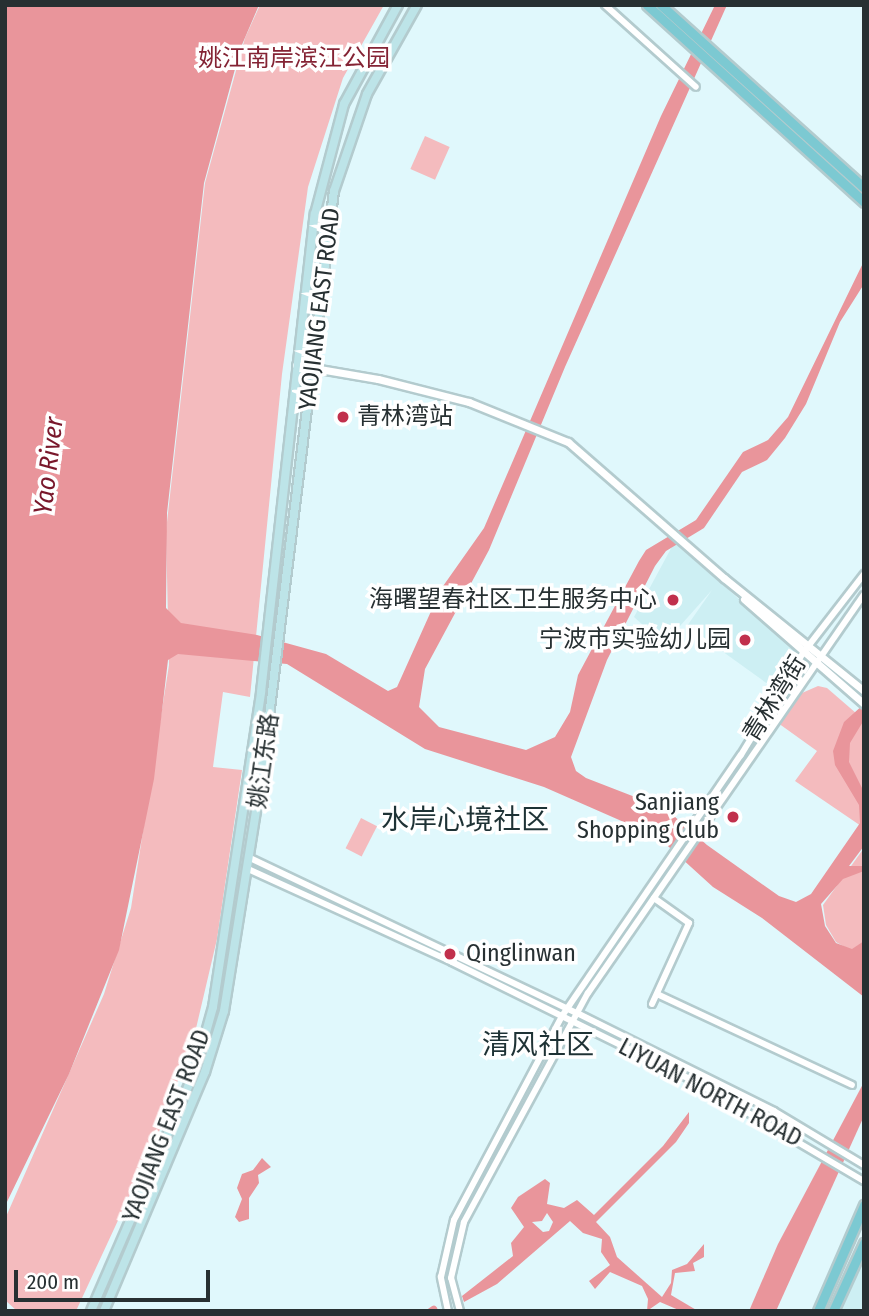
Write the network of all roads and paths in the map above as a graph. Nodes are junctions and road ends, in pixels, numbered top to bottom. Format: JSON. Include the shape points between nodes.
{"nodes":[{"id":1,"x":398,"y":5,"type":"edge"},
{"id":2,"x":417,"y":5,"type":"edge"},
{"id":3,"x":605,"y":5,"type":"edge"},
{"id":4,"x":647,"y":5,"type":"edge"},
{"id":5,"x":662,"y":5,"type":"edge"},
{"id":6,"x":708,"y":54,"type":"junction"},
{"id":7,"x":696,"y":87,"type":"dead end"},
{"id":8,"x":864,"y":188,"type":"edge"},
{"id":9,"x":864,"y":202,"type":"edge"},
{"id":10,"x":296,"y":365,"type":"junction"},
{"id":11,"x":314,"y":368,"type":"junction"},
{"id":12,"x":864,"y":574,"type":"edge"},
{"id":13,"x":864,"y":595,"type":"edge"},
{"id":14,"x":806,"y":649,"type":"junction"},
{"id":15,"x":820,"y":655,"type":"junction"},
{"id":16,"x":265,"y":656,"type":"joint"},
{"id":17,"x":278,"y":659,"type":"joint"},
{"id":18,"x":816,"y":663,"type":"junction"},
{"id":19,"x":864,"y":691,"type":"edge"},
{"id":20,"x":861,"y":701,"type":"edge"},
{"id":21,"x":250,"y":858,"type":"junction"},
{"id":22,"x":248,"y":869,"type":"junction"},
{"id":23,"x":654,"y":898,"type":"junction"},
{"id":24,"x":657,"y":994,"type":"junction"},
{"id":25,"x":652,"y":1004,"type":"dead end"},
{"id":26,"x":568,"y":1008,"type":"junction"},
{"id":27,"x":578,"y":1013,"type":"junction"},
{"id":28,"x":562,"y":1016,"type":"junction"},
{"id":29,"x":573,"y":1021,"type":"junction"},
{"id":30,"x":852,"y":1085,"type":"dead end"},
{"id":31,"x":864,"y":1165,"type":"edge"},
{"id":32,"x":864,"y":1181,"type":"edge"},
{"id":33,"x":864,"y":1205,"type":"edge"},
{"id":34,"x":864,"y":1243,"type":"edge"},
{"id":35,"x":91,"y":1311,"type":"edge"},
{"id":36,"x":104,"y":1311,"type":"edge"},
{"id":37,"x":448,"y":1311,"type":"edge"},
{"id":38,"x":460,"y":1311,"type":"edge"},
{"id":39,"x":818,"y":1311,"type":"edge"},
{"id":40,"x":833,"y":1311,"type":"edge"}],
"edges":[{"from":1,"to":10,"type":"main road","name":"YAOJIANG EAST ROAD","via":[[354,84],[335,133],[315,214]]},
{"from":2,"to":11,"type":"main road","name":"YAOJIANG EAST ROAD","via":[[367,94],[334,191]]},
{"from":3,"to":7,"type":"street"},
{"from":4,"to":6,"type":"main road","via":[[683,39]]},
{"from":5,"to":6,"type":"main road"},
{"from":6,"to":8,"type":"main road"},
{"from":6,"to":9,"type":"main road"},
{"from":10,"to":11,"type":"street"},
{"from":10,"to":16,"type":"main road","name":"YAOJIANG EAST ROAD"},
{"from":11,"to":14,"type":"street","via":[[378,379],[514,419],[568,442]]},
{"from":11,"to":17,"type":"main road","name":"YAOJIANG EAST ROAD"},
{"from":12,"to":14,"type":"street","name":"青林湾街"},
{"from":13,"to":15,"type":"street","name":"青林湾街"},
{"from":14,"to":15,"type":"street"},
{"from":14,"to":18,"type":"street"},
{"from":14,"to":26,"type":"street","name":"青林湾街"},
{"from":15,"to":18,"type":"street","name":"青林湾街"},
{"from":15,"to":19,"type":"street"},
{"from":16,"to":35,"type":"main road","name":"姚江东路","via":[[213,1007],[196,1068]]},
{"from":17,"to":21,"type":"main road","name":"姚江东路"},
{"from":18,"to":20,"type":"street"},
{"from":18,"to":23,"type":"street","name":"青林湾街"},
{"from":21,"to":22,"type":"main road","name":"YAOJIANG EAST ROAD"},
{"from":21,"to":26,"type":"street","name":"LIYUAN NORTH ROAD"},
{"from":22,"to":28,"type":"street","name":"LIYUAN NORTH ROAD"},
{"from":22,"to":36,"type":"main road","name":"YAOJIANG EAST ROAD","via":[[213,1051]]},
{"from":23,"to":24,"type":"street","via":[[689,923]]},
{"from":23,"to":27,"type":"street","name":"青林湾街"},
{"from":24,"to":25,"type":"street"},
{"from":24,"to":30,"type":"street"},
{"from":26,"to":27,"type":"street","name":"LIYUAN NORTH ROAD"},
{"from":26,"to":28,"type":"street","name":"青林湾街"},
{"from":27,"to":29,"type":"street","name":"青林湾街"},
{"from":27,"to":31,"type":"street","name":"LIYUAN NORTH ROAD"},
{"from":28,"to":29,"type":"street","name":"LIYUAN NORTH ROAD"},
{"from":28,"to":37,"type":"street","name":"青林湾街","via":[[454,1220],[441,1277]]},
{"from":29,"to":32,"type":"street","name":"LIYUAN NORTH ROAD","via":[[694,1081]]},
{"from":29,"to":38,"type":"street","name":"青林湾街","via":[[464,1222],[452,1278]]},
{"from":33,"to":39,"type":"main road"},
{"from":34,"to":40,"type":"main road"}]}
